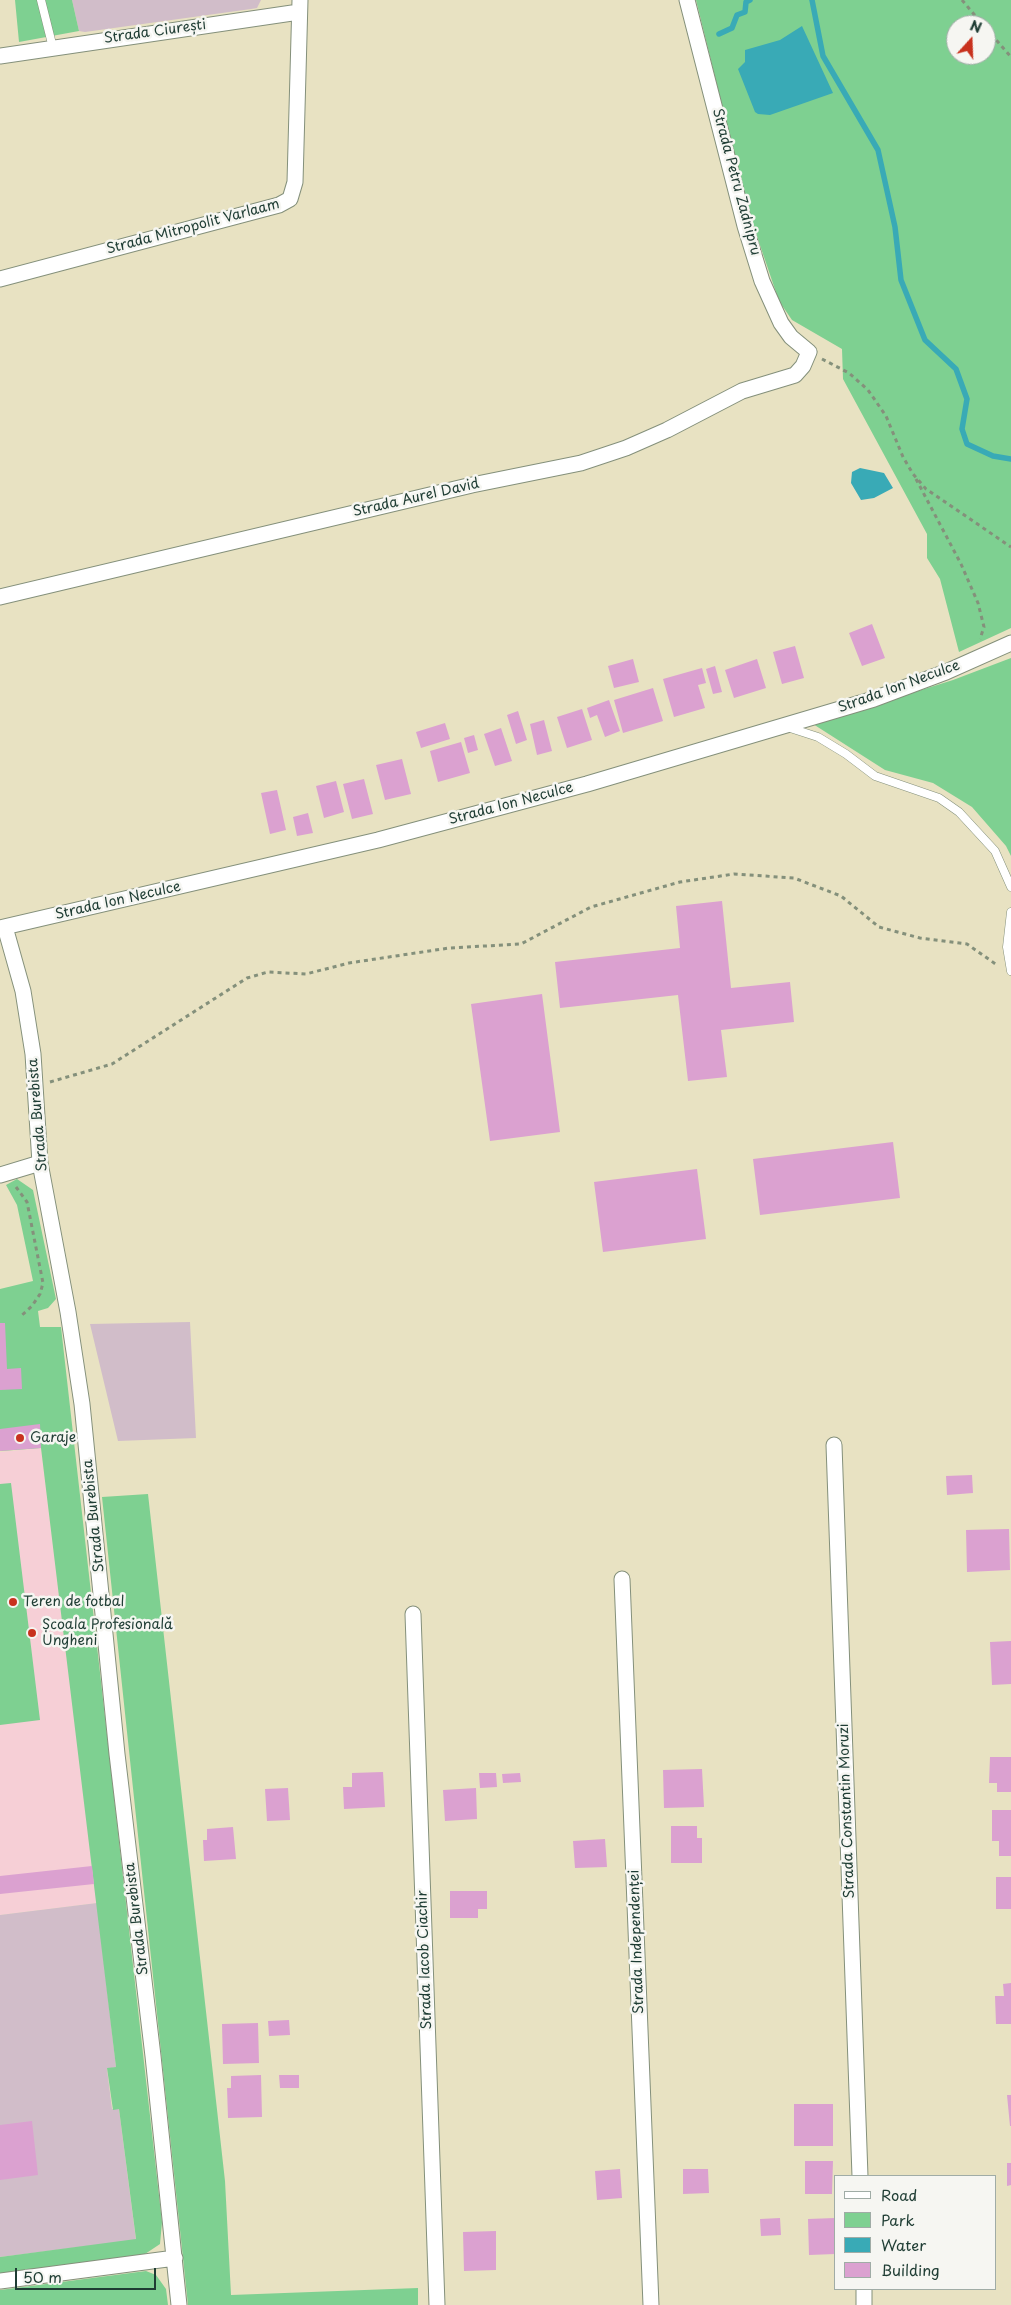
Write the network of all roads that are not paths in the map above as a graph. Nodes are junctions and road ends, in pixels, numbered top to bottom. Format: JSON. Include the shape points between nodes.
{"nodes":[{"id":1,"x":41,"y":0,"type":"edge"},
{"id":2,"x":687,"y":0,"type":"edge"},
{"id":3,"x":299,"y":6,"type":"edge"},
{"id":4,"x":53,"y":48,"type":"junction"},
{"id":5,"x":0,"y":56,"type":"edge"},
{"id":6,"x":0,"y":279,"type":"edge"},
{"id":7,"x":809,"y":352,"type":"joint"},
{"id":8,"x":0,"y":597,"type":"edge"},
{"id":9,"x":1011,"y":642,"type":"edge"},
{"id":10,"x":782,"y":726,"type":"junction"},
{"id":11,"x":1011,"y":887,"type":"edge"},
{"id":12,"x":1011,"y":912,"type":"edge"},
{"id":13,"x":3,"y":928,"type":"edge"},
{"id":14,"x":1007,"y":970,"type":"edge"},
{"id":15,"x":40,"y":1163,"type":"junction"},
{"id":16,"x":3,"y":1174,"type":"edge"},
{"id":17,"x":834,"y":1445,"type":"dead end"},
{"id":18,"x":622,"y":1579,"type":"dead end"},
{"id":19,"x":413,"y":1614,"type":"dead end"},
{"id":20,"x":860,"y":2175,"type":"edge"},
{"id":21,"x":175,"y":2258,"type":"junction"},
{"id":22,"x":0,"y":2281,"type":"edge"},
{"id":23,"x":864,"y":2290,"type":"edge"},
{"id":24,"x":178,"y":2305,"type":"edge"},
{"id":25,"x":437,"y":2305,"type":"edge"},
{"id":26,"x":651,"y":2305,"type":"edge"},
{"id":27,"x":864,"y":2305,"type":"edge"}],
"edges":[{"from":1,"to":4,"type":"lane"},
{"from":2,"to":7,"type":"street","name":"Strada Petru Zadnipru","via":[[762,281],[781,323],[791,337]]},
{"from":3,"to":4,"type":"street","name":"Strada Ciurești"},
{"from":3,"to":6,"type":"street","name":"Strada Mitropolit Varlaam","via":[[295,182],[290,200]]},
{"from":4,"to":5,"type":"street","name":"Strada Ciurești"},
{"from":7,"to":8,"type":"street","name":"Strada Aurel David","via":[[795,375],[748,389],[667,430],[581,463],[472,484]]},
{"from":9,"to":10,"type":"street","name":"Strada Ion Neculce","via":[[888,694]]},
{"from":10,"to":11,"type":"lane","via":[[818,737],[875,776],[939,798],[959,812],[995,851]]},
{"from":10,"to":13,"type":"street","name":"Strada Ion Neculce","via":[[587,784],[378,840]]},
{"from":12,"to":14,"type":"lane"},
{"from":13,"to":15,"type":"street","name":"Strada Burebista","via":[[23,991]]},
{"from":15,"to":16,"type":"street"},
{"from":15,"to":21,"type":"street","name":"Strada Burebista","via":[[82,1404],[117,1754]]},
{"from":17,"to":20,"type":"street","name":"Strada Constantin Moruzi"},
{"from":18,"to":26,"type":"street","name":"Strada Independenței"},
{"from":19,"to":25,"type":"street","name":"Strada Iacob Ciachir"},
{"from":21,"to":22,"type":"street"},
{"from":21,"to":24,"type":"street","name":"Strada Burebista"},
{"from":23,"to":27,"type":"street"}]}
